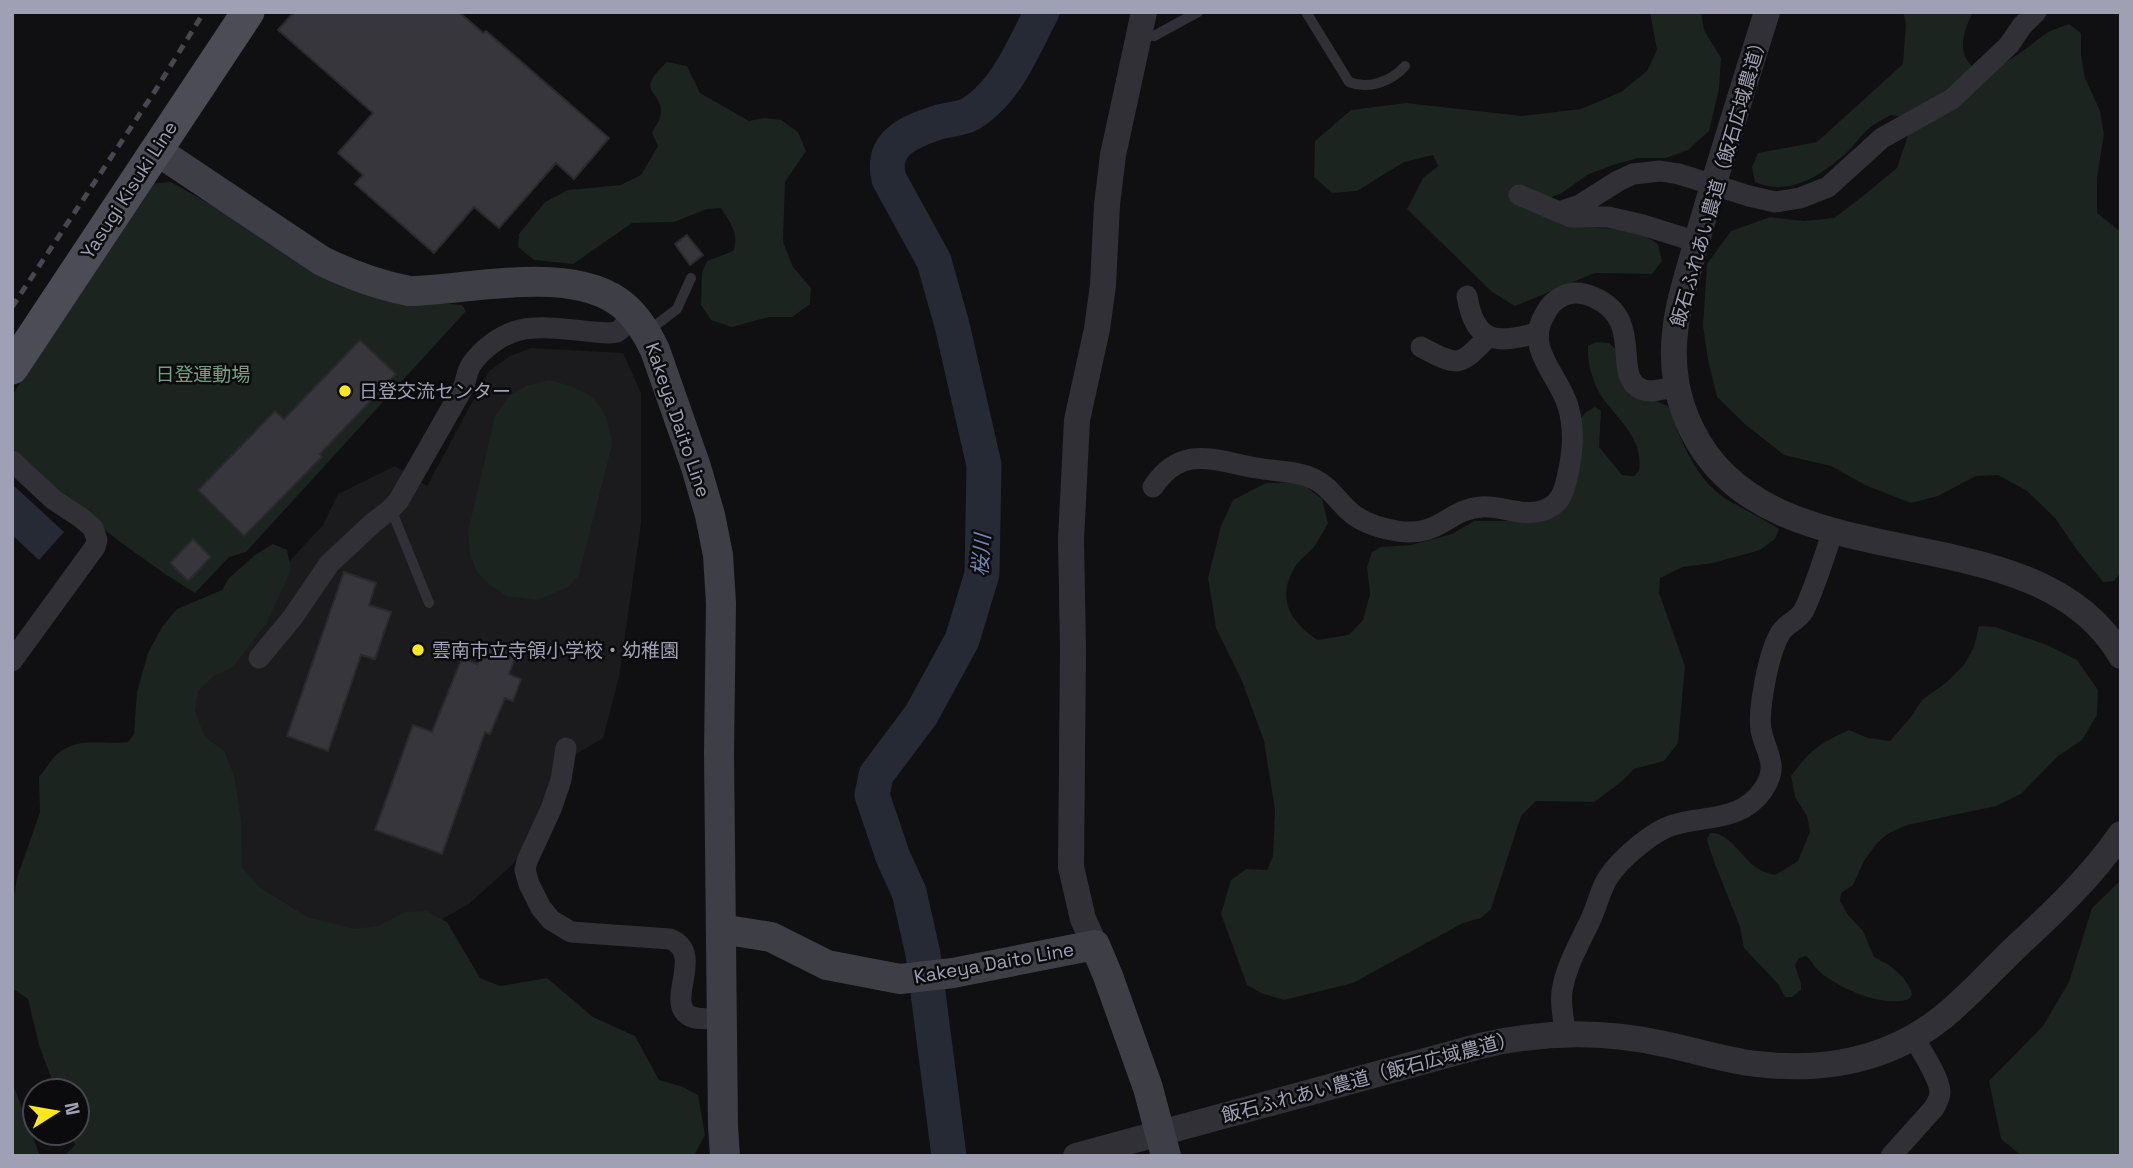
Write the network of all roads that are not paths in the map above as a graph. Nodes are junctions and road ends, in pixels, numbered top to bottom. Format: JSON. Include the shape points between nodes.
{"nodes":[{"id":1,"x":1198,"y":12,"type":"edge"},
{"id":2,"x":1306,"y":12,"type":"edge"},
{"id":3,"x":1767,"y":12,"type":"edge"},
{"id":4,"x":2036,"y":12,"type":"edge"},
{"id":5,"x":241,"y":14,"type":"edge"},
{"id":6,"x":1142,"y":24,"type":"edge"},
{"id":7,"x":1405,"y":66,"type":"dead end"},
{"id":8,"x":156,"y":150,"type":"junction"},
{"id":9,"x":1519,"y":195,"type":"dead end"},
{"id":10,"x":1559,"y":212,"type":"junction"},
{"id":11,"x":1697,"y":242,"type":"junction"},
{"id":12,"x":691,"y":278,"type":"dead end"},
{"id":13,"x":1466,"y":296,"type":"dead end"},
{"id":14,"x":641,"y":324,"type":"junction"},
{"id":15,"x":1537,"y":333,"type":"junction"},
{"id":16,"x":1488,"y":337,"type":"junction"},
{"id":17,"x":1421,"y":347,"type":"dead end"},
{"id":18,"x":12,"y":368,"type":"edge"},
{"id":19,"x":1677,"y":386,"type":"junction"},
{"id":20,"x":12,"y":460,"type":"edge"},
{"id":21,"x":1153,"y":487,"type":"dead end"},
{"id":22,"x":391,"y":509,"type":"junction"},
{"id":23,"x":1833,"y":531,"type":"junction"},
{"id":24,"x":429,"y":603,"type":"dead end"},
{"id":25,"x":2121,"y":656,"type":"edge"},
{"id":26,"x":259,"y":658,"type":"dead end"},
{"id":27,"x":12,"y":661,"type":"edge"},
{"id":28,"x":566,"y":748,"type":"dead end"},
{"id":29,"x":2121,"y":834,"type":"edge"},
{"id":30,"x":721,"y":929,"type":"junction"},
{"id":31,"x":1095,"y":944,"type":"junction"},
{"id":32,"x":721,"y":1018,"type":"junction"},
{"id":33,"x":1565,"y":1033,"type":"junction"},
{"id":34,"x":1913,"y":1036,"type":"junction"},
{"id":35,"x":1163,"y":1144,"type":"edge"},
{"id":36,"x":725,"y":1156,"type":"edge"},
{"id":37,"x":1076,"y":1156,"type":"edge"},
{"id":38,"x":1891,"y":1156,"type":"edge"}],
"edges":[{"from":1,"to":6,"type":"lane","via":[[1154,36]]},
{"from":2,"to":7,"type":"lane","via":[[1349,82],[1361,85],[1387,80]]},
{"from":3,"to":11,"type":"street","name":"飯石ふれあい農道（飯石広域農道）"},
{"from":4,"to":10,"type":"street","bridge":true,"via":[[1952,99],[1882,138],[1828,187],[1775,202],[1660,171],[1633,174]]},
{"from":5,"to":8,"type":"main road","name":"Yasugi Kisuki Line"},
{"from":6,"to":31,"type":"street","via":[[1113,155],[1103,285],[1076,433],[1071,540],[1071,867],[1083,919]]},
{"from":8,"to":14,"type":"main road","name":"Kakeya Daito Line","via":[[322,261],[352,275],[409,291],[562,283],[607,295]]},
{"from":8,"to":18,"type":"main road","name":"Yasugi Kisuki Line"},
{"from":9,"to":10,"type":"street"},
{"from":10,"to":11,"type":"street","via":[[1643,225]]},
{"from":11,"to":19,"type":"street","name":"飯石ふれあい農道（飯石広域農道）","via":[[1674,334]]},
{"from":12,"to":14,"type":"lane","via":[[677,309]]},
{"from":13,"to":16,"type":"street","via":[[1473,321]]},
{"from":14,"to":22,"type":"street","via":[[609,333],[520,330],[494,342],[470,366],[464,386]]},
{"from":14,"to":30,"type":"main road","name":"Kakeya Daito Line","via":[[655,350],[696,467],[718,555]]},
{"from":15,"to":16,"type":"street","via":[[1503,340]]},
{"from":15,"to":19,"type":"street","via":[[1560,296],[1571,293],[1596,298],[1622,323],[1631,382],[1650,391]]},
{"from":15,"to":21,"type":"street","via":[[1541,354],[1564,396],[1574,437],[1565,487],[1554,506],[1545,510],[1527,513],[1484,506],[1426,531],[1399,532],[1360,519],[1317,480],[1202,457],[1174,464]]},
{"from":16,"to":17,"type":"street","via":[[1467,359],[1454,362]]},
{"from":19,"to":23,"type":"street","name":"飯石ふれあい農道（飯石広域農道）","via":[[1699,446],[1717,468],[1768,506]]},
{"from":20,"to":27,"type":"street","via":[[54,500],[93,528],[97,540]]},
{"from":22,"to":24,"type":"lane"},
{"from":22,"to":26,"type":"street","via":[[329,564]]},
{"from":23,"to":25,"type":"street","name":"飯石ふれあい農道（飯石広域農道）","via":[[2031,580],[2077,606],[2109,637]]},
{"from":23,"to":33,"type":"street","via":[[1803,612],[1782,630],[1763,691],[1761,729],[1772,762],[1765,787],[1756,799],[1724,817],[1661,830],[1617,866],[1570,958],[1562,994]]},
{"from":28,"to":32,"type":"street","via":[[561,780],[525,870],[541,908],[571,932],[677,942],[684,951],[683,1010],[696,1018]]},
{"from":29,"to":34,"type":"street","name":"飯石ふれあい農道（飯石広域農道）","via":[[2068,898],[1944,1016]]},
{"from":30,"to":31,"type":"main road","name":"Kakeya Daito Line","via":[[771,937],[827,965],[900,979]]},
{"from":30,"to":32,"type":"main road","name":"Kakeya Daito Line"},
{"from":31,"to":35,"type":"main road","name":"Kakeya Daito Line","via":[[1148,1088]]},
{"from":32,"to":36,"type":"main road","name":"Kakeya Daito Line"},
{"from":33,"to":34,"type":"street","name":"飯石ふれあい農道（飯石広域農道）","via":[[1623,1036],[1788,1067],[1857,1061]]},
{"from":33,"to":35,"type":"street","name":"飯石ふれあい農道（飯石広域農道）","via":[[1506,1040]]},
{"from":34,"to":38,"type":"street","via":[[1938,1081],[1939,1098]]},
{"from":35,"to":37,"type":"street","name":"飯石ふれあい農道（飯石広域農道）"}]}
